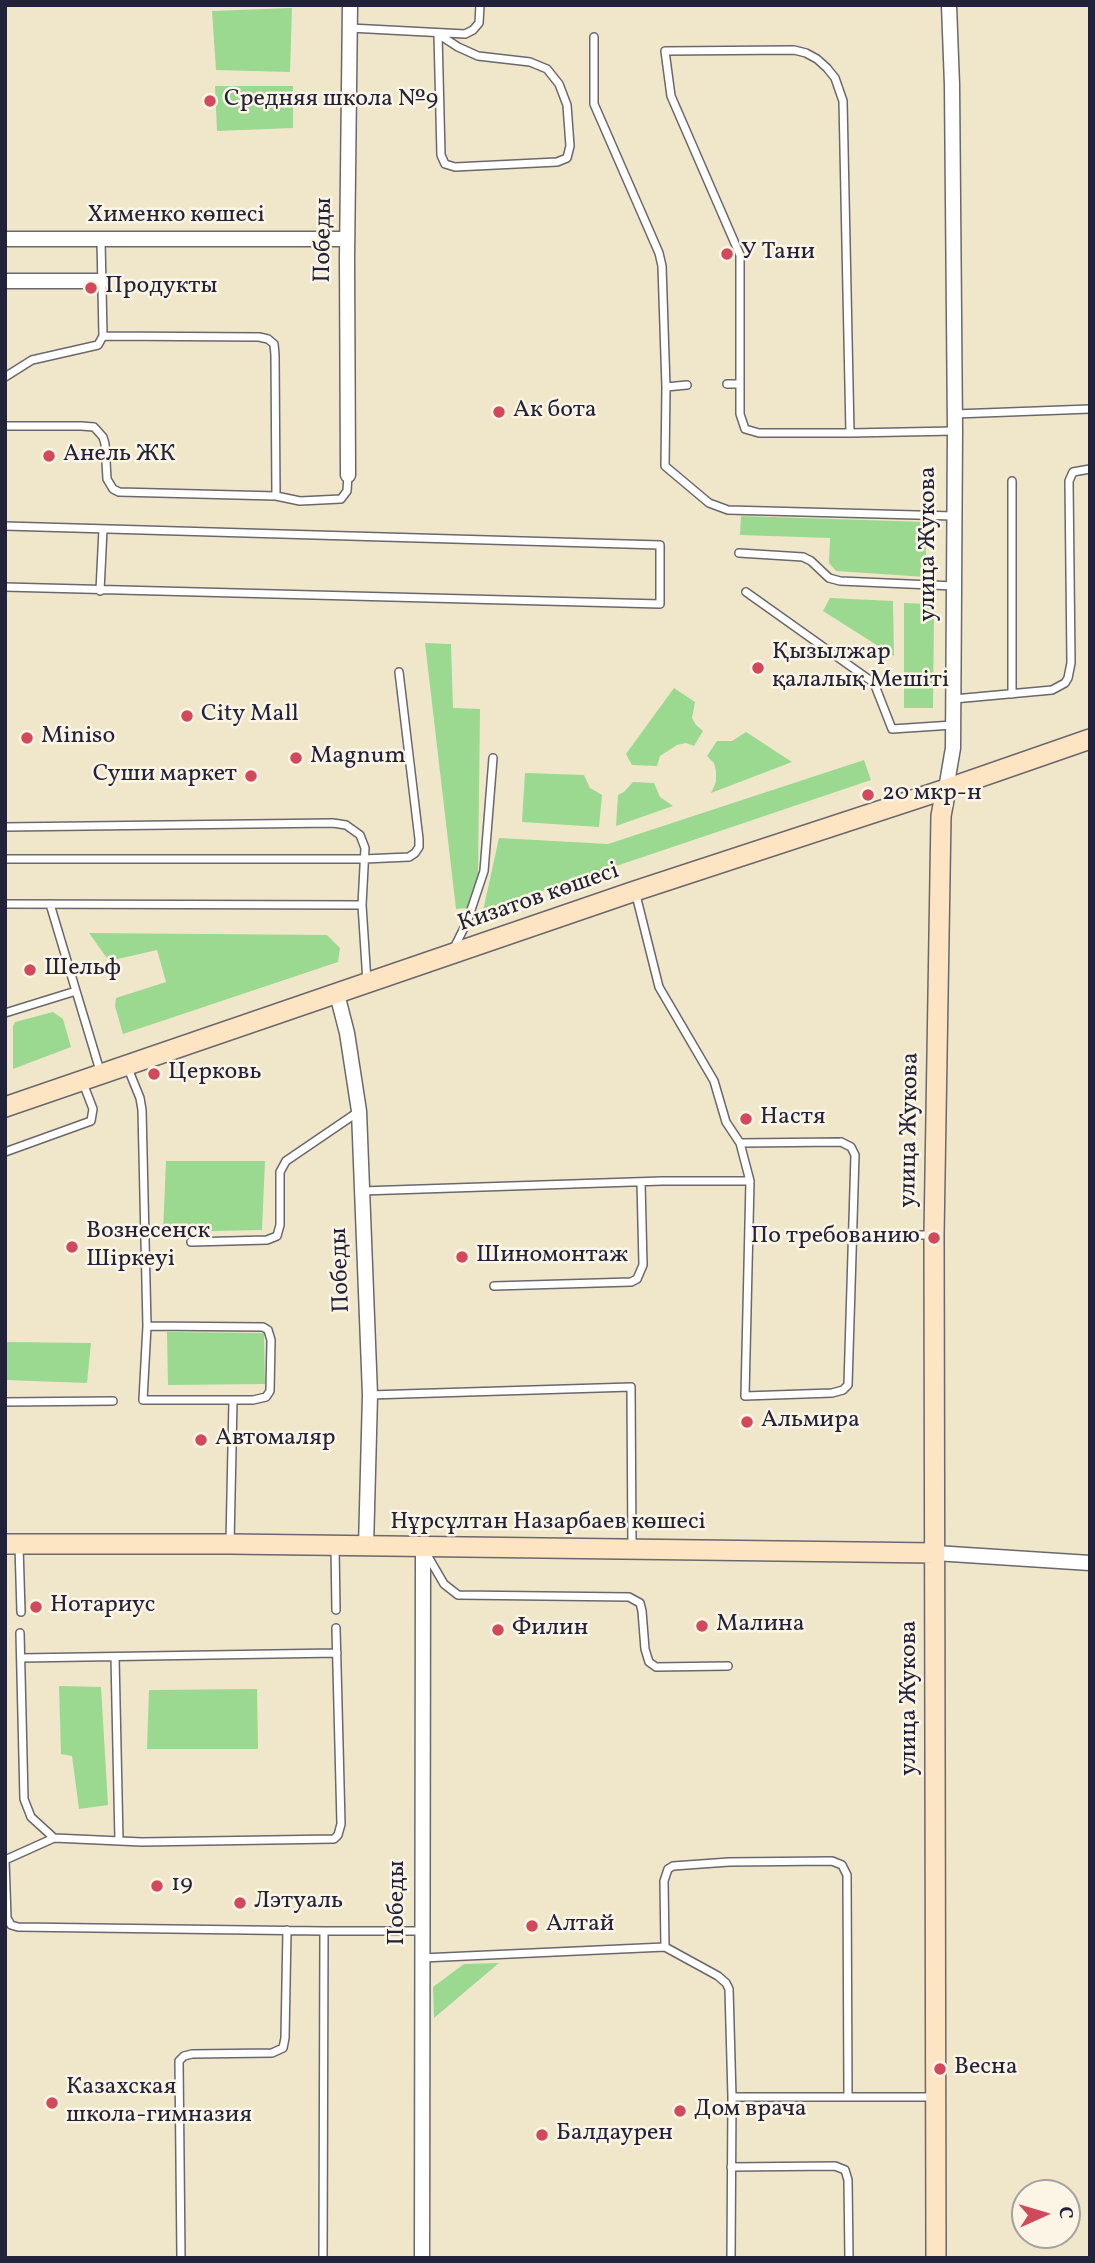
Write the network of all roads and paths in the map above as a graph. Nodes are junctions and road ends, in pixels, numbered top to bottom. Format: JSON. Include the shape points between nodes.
{"nodes":[{"id":1,"x":350,"y":5,"type":"edge"},
{"id":2,"x":481,"y":5,"type":"edge"},
{"id":3,"x":949,"y":5,"type":"edge"},
{"id":4,"x":350,"y":28,"type":"junction"},
{"id":5,"x":438,"y":34,"type":"junction"},
{"id":6,"x":594,"y":37,"type":"dead end"},
{"id":7,"x":5,"y":239,"type":"edge"},
{"id":8,"x":347,"y":239,"type":"junction"},
{"id":9,"x":101,"y":240,"type":"junction"},
{"id":10,"x":5,"y":281,"type":"edge"},
{"id":11,"x":102,"y":281,"type":"junction"},
{"id":12,"x":103,"y":336,"type":"junction"},
{"id":13,"x":5,"y":377,"type":"edge"},
{"id":14,"x":727,"y":384,"type":"dead end"},
{"id":15,"x":740,"y":384,"type":"junction"},
{"id":16,"x":687,"y":385,"type":"dead end"},
{"id":17,"x":666,"y":387,"type":"junction"},
{"id":18,"x":1090,"y":409,"type":"edge"},
{"id":19,"x":955,"y":414,"type":"junction"},
{"id":20,"x":5,"y":426,"type":"edge"},
{"id":21,"x":955,"y":431,"type":"junction"},
{"id":22,"x":850,"y":433,"type":"junction"},
{"id":23,"x":1090,"y":469,"type":"edge"},
{"id":24,"x":348,"y":475,"type":"joint"},
{"id":25,"x":1012,"y":481,"type":"dead end"},
{"id":26,"x":276,"y":496,"type":"junction"},
{"id":27,"x":954,"y":516,"type":"junction"},
{"id":28,"x":5,"y":526,"type":"edge"},
{"id":29,"x":103,"y":528,"type":"junction"},
{"id":30,"x":739,"y":553,"type":"dead end"},
{"id":31,"x":954,"y":586,"type":"junction"},
{"id":32,"x":5,"y":587,"type":"edge"},
{"id":33,"x":100,"y":591,"type":"junction"},
{"id":34,"x":746,"y":592,"type":"dead end"},
{"id":35,"x":400,"y":672,"type":"dead end"},
{"id":36,"x":1012,"y":694,"type":"junction"},
{"id":37,"x":954,"y":699,"type":"junction"},
{"id":38,"x":953,"y":725,"type":"junction"},
{"id":39,"x":1090,"y":739,"type":"edge"},
{"id":40,"x":493,"y":758,"type":"dead end"},
{"id":41,"x":946,"y":789,"type":"junction"},
{"id":42,"x":5,"y":827,"type":"edge"},
{"id":43,"x":5,"y":859,"type":"edge"},
{"id":44,"x":364,"y":859,"type":"junction"},
{"id":45,"x":635,"y":891,"type":"junction"},
{"id":46,"x":5,"y":904,"type":"edge"},
{"id":47,"x":50,"y":904,"type":"junction"},
{"id":48,"x":362,"y":905,"type":"junction"},
{"id":49,"x":450,"y":955,"type":"junction"},
{"id":50,"x":367,"y":984,"type":"junction"},
{"id":51,"x":76,"y":991,"type":"junction"},
{"id":52,"x":337,"y":993,"type":"junction"},
{"id":53,"x":5,"y":1013,"type":"edge"},
{"id":54,"x":126,"y":1066,"type":"junction"},
{"id":55,"x":92,"y":1077,"type":"junction"},
{"id":56,"x":5,"y":1107,"type":"edge"},
{"id":57,"x":359,"y":1111,"type":"junction"},
{"id":58,"x":740,"y":1143,"type":"junction"},
{"id":59,"x":5,"y":1152,"type":"edge"},
{"id":60,"x":750,"y":1181,"type":"junction"},
{"id":61,"x":641,"y":1182,"type":"junction"},
{"id":62,"x":362,"y":1191,"type":"junction"},
{"id":63,"x":854,"y":1235,"type":"junction"},
{"id":64,"x":872,"y":1235,"type":"dead end"},
{"id":65,"x":903,"y":1235,"type":"dead end"},
{"id":66,"x":934,"y":1235,"type":"junction"},
{"id":67,"x":191,"y":1242,"type":"dead end"},
{"id":68,"x":494,"y":1286,"type":"dead end"},
{"id":69,"x":147,"y":1326,"type":"junction"},
{"id":70,"x":370,"y":1395,"type":"junction"},
{"id":71,"x":233,"y":1400,"type":"junction"},
{"id":72,"x":113,"y":1401,"type":"dead end"},
{"id":73,"x":5,"y":1402,"type":"edge"},
{"id":74,"x":12,"y":1544,"type":"edge"},
{"id":75,"x":230,"y":1544,"type":"junction"},
{"id":76,"x":335,"y":1547,"type":"junction"},
{"id":77,"x":366,"y":1547,"type":"junction"},
{"id":78,"x":423,"y":1548,"type":"junction"},
{"id":79,"x":632,"y":1549,"type":"junction"},
{"id":80,"x":935,"y":1553,"type":"junction"},
{"id":81,"x":1090,"y":1563,"type":"edge"},
{"id":82,"x":336,"y":1609,"type":"dead end"},
{"id":83,"x":21,"y":1612,"type":"dead end"},
{"id":84,"x":336,"y":1628,"type":"dead end"},
{"id":85,"x":20,"y":1633,"type":"dead end"},
{"id":86,"x":337,"y":1653,"type":"junction"},
{"id":87,"x":115,"y":1657,"type":"junction"},
{"id":88,"x":21,"y":1658,"type":"junction"},
{"id":89,"x":728,"y":1666,"type":"dead end"},
{"id":90,"x":54,"y":1838,"type":"junction"},
{"id":91,"x":119,"y":1841,"type":"junction"},
{"id":92,"x":5,"y":1860,"type":"edge"},
{"id":93,"x":287,"y":1930,"type":"junction"},
{"id":94,"x":324,"y":1931,"type":"junction"},
{"id":95,"x":422,"y":1931,"type":"junction"},
{"id":96,"x":665,"y":1947,"type":"junction"},
{"id":97,"x":421,"y":1958,"type":"junction"},
{"id":98,"x":848,"y":2095,"type":"junction"},
{"id":99,"x":732,"y":2097,"type":"junction"},
{"id":100,"x":937,"y":2097,"type":"junction"},
{"id":101,"x":731,"y":2166,"type":"junction"},
{"id":102,"x":181,"y":2258,"type":"edge"},
{"id":103,"x":323,"y":2258,"type":"edge"},
{"id":104,"x":422,"y":2258,"type":"edge"},
{"id":105,"x":731,"y":2258,"type":"edge"},
{"id":106,"x":849,"y":2258,"type":"edge"},
{"id":107,"x":936,"y":2258,"type":"edge"}],
"edges":[{"from":1,"to":4,"type":"street","name":"Победы"},
{"from":2,"to":5,"type":"lane","via":[[474,30]]},
{"from":3,"to":19,"type":"street","name":"улица Жукова"},
{"from":4,"to":5,"type":"lane"},
{"from":4,"to":8,"type":"street","name":"Победы"},
{"from":5,"to":5,"type":"lane","via":[[441,155],[445,164],[456,167],[567,158],[566,105],[559,84],[547,69],[530,62],[478,56]]},
{"from":6,"to":17,"type":"lane","via":[[594,104],[662,267]]},
{"from":7,"to":9,"type":"street","name":"Хименко көшесі"},
{"from":8,"to":9,"type":"street","name":"Хименко көшесі"},
{"from":8,"to":24,"type":"street","name":"Победы"},
{"from":9,"to":11,"type":"lane"},
{"from":10,"to":11,"type":"street"},
{"from":11,"to":12,"type":"lane"},
{"from":12,"to":13,"type":"lane","via":[[98,345],[32,360]]},
{"from":12,"to":26,"type":"lane","via":[[259,337],[271,341],[275,355]]},
{"from":14,"to":15,"type":"lane"},
{"from":15,"to":22,"type":"lane","via":[[741,420],[749,431]]},
{"from":15,"to":22,"type":"lane","via":[[740,255],[671,96],[665,51],[794,51],[817,59],[835,78],[843,101]]},
{"from":16,"to":17,"type":"lane"},
{"from":17,"to":27,"type":"lane","via":[[665,466],[714,506],[739,511]]},
{"from":18,"to":19,"type":"lane"},
{"from":19,"to":21,"type":"street","name":"улица Жукова"},
{"from":20,"to":26,"type":"lane","via":[[94,427],[105,444],[107,479],[119,492]]},
{"from":21,"to":22,"type":"lane"},
{"from":21,"to":27,"type":"street","name":"улица Жукова"},
{"from":23,"to":36,"type":"lane","via":[[1073,472],[1069,481],[1068,678],[1052,690]]},
{"from":24,"to":26,"type":"lane","via":[[348,491],[341,499],[300,501]]},
{"from":25,"to":36,"type":"lane"},
{"from":27,"to":31,"type":"street","name":"улица Жукова"},
{"from":28,"to":29,"type":"lane"},
{"from":29,"to":33,"type":"lane"},
{"from":29,"to":33,"type":"lane","via":[[660,545],[660,604]]},
{"from":30,"to":31,"type":"lane","via":[[803,557],[840,581]]},
{"from":31,"to":37,"type":"street","name":"улица Жукова"},
{"from":32,"to":33,"type":"lane"},
{"from":34,"to":38,"type":"lane","via":[[874,683],[892,729]]},
{"from":35,"to":44,"type":"lane","via":[[419,846],[409,858]]},
{"from":36,"to":37,"type":"lane"},
{"from":37,"to":38,"type":"street","name":"улица Жукова"},
{"from":38,"to":41,"type":"street","name":"улица Жукова"},
{"from":39,"to":41,"type":"main road","name":"Кизатов көшесі"},
{"from":40,"to":49,"type":"lane","via":[[484,871]]},
{"from":41,"to":45,"type":"main road","name":"Кизатов көшесі"},
{"from":41,"to":66,"type":"main road","name":"улица Жукова","via":[[941,822]]},
{"from":42,"to":44,"type":"lane","via":[[339,823],[360,835]]},
{"from":43,"to":44,"type":"lane"},
{"from":44,"to":48,"type":"lane"},
{"from":45,"to":49,"type":"main road","name":"Кизатов көшесі"},
{"from":45,"to":58,"type":"lane","via":[[659,987],[714,1081],[726,1122]]},
{"from":46,"to":47,"type":"lane"},
{"from":47,"to":48,"type":"lane"},
{"from":47,"to":51,"type":"lane"},
{"from":48,"to":50,"type":"lane"},
{"from":49,"to":50,"type":"main road","name":"Кизатов көшесі"},
{"from":50,"to":52,"type":"main road","name":"Кизатов көшесі"},
{"from":51,"to":53,"type":"lane"},
{"from":51,"to":55,"type":"lane"},
{"from":52,"to":54,"type":"main road","name":"Кизатов көшесі"},
{"from":52,"to":57,"type":"street","name":"Победы"},
{"from":54,"to":55,"type":"main road","name":"Кизатов көшесі"},
{"from":54,"to":69,"type":"lane","via":[[142,1110]]},
{"from":55,"to":56,"type":"main road","name":"Кизатов көшесі"},
{"from":55,"to":59,"type":"lane","via":[[91,1121]]},
{"from":57,"to":62,"type":"street","name":"Победы"},
{"from":57,"to":67,"type":"lane","via":[[286,1160],[280,1172],[276,1236]]},
{"from":58,"to":60,"type":"lane"},
{"from":58,"to":63,"type":"lane","via":[[841,1142],[851,1147],[855,1155]]},
{"from":60,"to":61,"type":"lane"},
{"from":60,"to":63,"type":"lane","via":[[745,1396],[832,1394],[848,1385]]},
{"from":61,"to":62,"type":"lane"},
{"from":61,"to":68,"type":"lane","via":[[643,1265],[637,1279]]},
{"from":62,"to":70,"type":"street","name":"Победы"},
{"from":63,"to":64,"type":"lane"},
{"from":65,"to":66,"type":"lane"},
{"from":66,"to":80,"type":"main road","name":"улица Жукова"},
{"from":69,"to":71,"type":"lane","via":[[143,1400]]},
{"from":69,"to":71,"type":"lane","via":[[268,1330],[270,1391],[261,1399]]},
{"from":70,"to":77,"type":"street","name":"Победы"},
{"from":70,"to":79,"type":"lane","via":[[631,1387]]},
{"from":71,"to":75,"type":"lane"},
{"from":72,"to":73,"type":"lane"},
{"from":74,"to":75,"type":"main road","name":"Нұрсұлтан Назарбаев көшесі"},
{"from":74,"to":83,"type":"lane"},
{"from":75,"to":76,"type":"main road","name":"Нұрсұлтан Назарбаев көшесі"},
{"from":76,"to":77,"type":"main road","name":"Нұрсұлтан Назарбаев көшесі"},
{"from":76,"to":82,"type":"lane"},
{"from":77,"to":78,"type":"main road","name":"Нұрсұлтан Назарбаев көшесі"},
{"from":78,"to":79,"type":"main road","name":"Нұрсұлтан Назарбаев көшесі"},
{"from":78,"to":89,"type":"lane","via":[[444,1584],[458,1595],[629,1597],[640,1603],[645,1650],[656,1667]]},
{"from":78,"to":95,"type":"street","name":"Победы"},
{"from":79,"to":80,"type":"main road","name":"Нұрсұлтан Назарбаев көшесі"},
{"from":80,"to":81,"type":"street","name":"Нұрсұлтан Назарбаев көшесі"},
{"from":80,"to":100,"type":"main road","name":"улица Жукова"},
{"from":84,"to":86,"type":"lane"},
{"from":85,"to":88,"type":"lane"},
{"from":86,"to":87,"type":"lane"},
{"from":86,"to":91,"type":"lane","via":[[338,1835],[328,1840]]},
{"from":87,"to":88,"type":"lane"},
{"from":87,"to":91,"type":"lane"},
{"from":88,"to":90,"type":"lane","via":[[24,1799],[31,1817]]},
{"from":90,"to":91,"type":"lane"},
{"from":90,"to":92,"type":"lane"},
{"from":92,"to":93,"type":"lane","via":[[7,1918],[18,1927]]},
{"from":93,"to":94,"type":"lane"},
{"from":93,"to":102,"type":"lane","via":[[283,2048],[272,2053],[192,2053],[180,2061]]},
{"from":94,"to":95,"type":"lane"},
{"from":94,"to":103,"type":"lane"},
{"from":95,"to":97,"type":"street","name":"Победы"},
{"from":96,"to":97,"type":"lane"},
{"from":96,"to":98,"type":"lane","via":[[664,1881],[673,1866],[832,1861],[842,1865],[846,1875]]},
{"from":96,"to":99,"type":"lane","via":[[726,1983]]},
{"from":97,"to":104,"type":"street","name":"Победы"},
{"from":98,"to":99,"type":"lane"},
{"from":98,"to":100,"type":"lane"},
{"from":99,"to":101,"type":"lane"},
{"from":100,"to":107,"type":"main road","name":"улица Жукова"},
{"from":101,"to":105,"type":"lane"},
{"from":101,"to":106,"type":"lane","via":[[835,2166],[845,2170]]}]}
